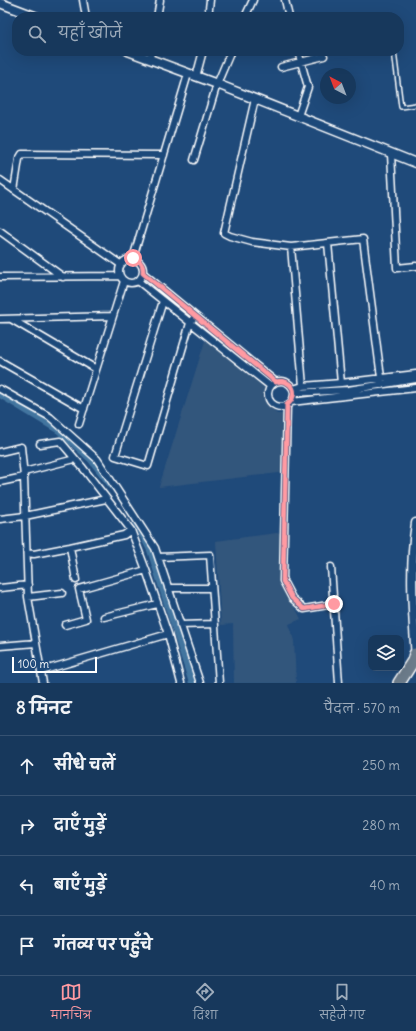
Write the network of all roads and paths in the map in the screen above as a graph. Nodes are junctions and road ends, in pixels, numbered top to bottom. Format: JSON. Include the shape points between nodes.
{"nodes":[{"id":1,"x":83,"y":0,"type":"edge"},
{"id":2,"x":160,"y":0,"type":"edge"},
{"id":3,"x":210,"y":0,"type":"edge"},
{"id":4,"x":252,"y":0,"type":"edge"},
{"id":5,"x":284,"y":0,"type":"edge"},
{"id":6,"x":0,"y":3,"type":"edge"},
{"id":7,"x":24,"y":12,"type":"edge"},
{"id":8,"x":85,"y":12,"type":"edge"},
{"id":9,"x":158,"y":12,"type":"edge"},
{"id":10,"x":209,"y":12,"type":"edge"},
{"id":11,"x":247,"y":12,"type":"edge"},
{"id":12,"x":288,"y":12,"type":"edge"},
{"id":13,"x":153,"y":56,"type":"edge"},
{"id":14,"x":200,"y":56,"type":"edge"},
{"id":15,"x":229,"y":56,"type":"edge"},
{"id":16,"x":299,"y":56,"type":"edge"},
{"id":17,"x":324,"y":56,"type":"dead end"},
{"id":18,"x":395,"y":56,"type":"edge"},
{"id":19,"x":301,"y":62,"type":"junction"},
{"id":20,"x":281,"y":67,"type":"dead end"},
{"id":21,"x":192,"y":75,"type":"junction"},
{"id":22,"x":217,"y":84,"type":"junction"},
{"id":23,"x":255,"y":99,"type":"junction"},
{"id":24,"x":416,"y":105,"type":"edge"},
{"id":25,"x":298,"y":116,"type":"junction"},
{"id":26,"x":391,"y":154,"type":"junction"},
{"id":27,"x":164,"y":155,"type":"junction"},
{"id":28,"x":194,"y":160,"type":"dead end"},
{"id":29,"x":416,"y":163,"type":"edge"},
{"id":30,"x":0,"y":180,"type":"edge"},
{"id":31,"x":14,"y":190,"type":"junction"},
{"id":32,"x":0,"y":231,"type":"edge"},
{"id":33,"x":328,"y":243,"type":"junction"},
{"id":34,"x":291,"y":247,"type":"junction"},
{"id":35,"x":133,"y":258,"type":"junction"},
{"id":36,"x":120,"y":264,"type":"junction"},
{"id":37,"x":416,"y":266,"type":"edge"},
{"id":38,"x":143,"y":273,"type":"junction"},
{"id":39,"x":0,"y":277,"type":"edge"},
{"id":40,"x":63,"y":278,"type":"junction"},
{"id":41,"x":122,"y":279,"type":"junction"},
{"id":42,"x":138,"y":281,"type":"junction"},
{"id":43,"x":156,"y":283,"type":"junction"},
{"id":44,"x":150,"y":291,"type":"junction"},
{"id":45,"x":163,"y":301,"type":"junction"},
{"id":46,"x":113,"y":316,"type":"junction"},
{"id":47,"x":195,"y":316,"type":"junction"},
{"id":48,"x":9,"y":318,"type":"junction"},
{"id":49,"x":0,"y":319,"type":"edge"},
{"id":50,"x":190,"y":323,"type":"junction"},
{"id":51,"x":215,"y":332,"type":"junction"},
{"id":52,"x":210,"y":338,"type":"junction"},
{"id":53,"x":239,"y":352,"type":"junction"},
{"id":54,"x":234,"y":357,"type":"junction"},
{"id":55,"x":0,"y":361,"type":"edge"},
{"id":56,"x":96,"y":369,"type":"junction"},
{"id":57,"x":416,"y":374,"type":"edge"},
{"id":58,"x":416,"y":379,"type":"edge"},
{"id":59,"x":382,"y":382,"type":"junction"},
{"id":60,"x":341,"y":383,"type":"junction"},
{"id":61,"x":273,"y":384,"type":"junction"},
{"id":62,"x":303,"y":386,"type":"junction"},
{"id":63,"x":371,"y":386,"type":"junction"},
{"id":64,"x":416,"y":388,"type":"edge"},
{"id":65,"x":0,"y":389,"type":"edge"},
{"id":66,"x":294,"y":391,"type":"junction"},
{"id":67,"x":348,"y":393,"type":"junction"},
{"id":68,"x":372,"y":394,"type":"junction"},
{"id":69,"x":289,"y":404,"type":"junction"},
{"id":70,"x":84,"y":409,"type":"junction"},
{"id":71,"x":79,"y":424,"type":"dead end"},
{"id":72,"x":40,"y":444,"type":"dead end"},
{"id":73,"x":0,"y":452,"type":"edge"},
{"id":74,"x":75,"y":459,"type":"junction"},
{"id":75,"x":24,"y":474,"type":"junction"},
{"id":76,"x":0,"y":482,"type":"edge"},
{"id":77,"x":106,"y":499,"type":"junction"},
{"id":78,"x":25,"y":516,"type":"junction"},
{"id":79,"x":0,"y":519,"type":"edge"},
{"id":80,"x":416,"y":523,"type":"edge"},
{"id":81,"x":130,"y":530,"type":"junction"},
{"id":82,"x":70,"y":547,"type":"junction"},
{"id":83,"x":27,"y":553,"type":"junction"},
{"id":84,"x":158,"y":558,"type":"junction"},
{"id":85,"x":331,"y":567,"type":"dead end"},
{"id":86,"x":146,"y":570,"type":"junction"},
{"id":87,"x":76,"y":580,"type":"dead end"},
{"id":88,"x":28,"y":585,"type":"junction"},
{"id":89,"x":0,"y":588,"type":"edge"},
{"id":90,"x":168,"y":588,"type":"junction"},
{"id":91,"x":212,"y":588,"type":"junction"},
{"id":92,"x":62,"y":593,"type":"dead end"},
{"id":93,"x":28,"y":597,"type":"junction"},
{"id":94,"x":156,"y":604,"type":"junction"},
{"id":95,"x":334,"y":604,"type":"junction"},
{"id":96,"x":104,"y":617,"type":"dead end"},
{"id":97,"x":214,"y":624,"type":"junction"},
{"id":98,"x":66,"y":625,"type":"dead end"},
{"id":99,"x":180,"y":625,"type":"junction"},
{"id":100,"x":168,"y":634,"type":"junction"},
{"id":101,"x":36,"y":643,"type":"junction"},
{"id":102,"x":0,"y":646,"type":"edge"},
{"id":103,"x":416,"y":658,"type":"edge"},
{"id":104,"x":41,"y":671,"type":"junction"},
{"id":105,"x":43,"y":683,"type":"edge"},
{"id":106,"x":181,"y":683,"type":"edge"},
{"id":107,"x":200,"y":683,"type":"edge"},
{"id":108,"x":219,"y":683,"type":"edge"},
{"id":109,"x":339,"y":683,"type":"edge"},
{"id":110,"x":399,"y":683,"type":"edge"}],
"edges":[{"from":1,"to":8,"type":"street"},
{"from":2,"to":9,"type":"street"},
{"from":3,"to":10,"type":"street"},
{"from":4,"to":11,"type":"street"},
{"from":5,"to":12,"type":"street"},
{"from":6,"to":7,"type":"street"},
{"from":13,"to":21,"type":"street"},
{"from":14,"to":21,"type":"street"},
{"from":15,"to":22,"type":"street"},
{"from":16,"to":19,"type":"street"},
{"from":17,"to":19,"type":"street"},
{"from":18,"to":24,"type":"lane","via":[[401,107]]},
{"from":19,"to":20,"type":"street"},
{"from":19,"to":25,"type":"street","via":[[308,87]]},
{"from":21,"to":22,"type":"street"},
{"from":21,"to":27,"type":"street"},
{"from":22,"to":23,"type":"street"},
{"from":22,"to":28,"type":"street"},
{"from":23,"to":25,"type":"street"},
{"from":23,"to":34,"type":"street","via":[[224,233],[252,242]]},
{"from":25,"to":26,"type":"street"},
{"from":26,"to":29,"type":"street"},
{"from":26,"to":37,"type":"street","via":[[397,268]]},
{"from":27,"to":31,"type":"street","via":[[22,154]]},
{"from":27,"to":35,"type":"street"},
{"from":30,"to":31,"type":"street"},
{"from":31,"to":36,"type":"street"},
{"from":32,"to":40,"type":"street"},
{"from":33,"to":34,"type":"street"},
{"from":33,"to":59,"type":"street","via":[[363,239]]},
{"from":33,"to":60,"type":"street"},
{"from":34,"to":62,"type":"street"},
{"from":35,"to":36,"type":"street","via":[[126,259]]},
{"from":35,"to":38,"type":"street","via":[[140,262]]},
{"from":36,"to":41,"type":"street","via":[[119,272]]},
{"from":38,"to":42,"type":"street"},
{"from":38,"to":43,"type":"street"},
{"from":39,"to":40,"type":"street"},
{"from":40,"to":41,"type":"street"},
{"from":41,"to":42,"type":"street","via":[[130,283]]},
{"from":41,"to":46,"type":"street"},
{"from":42,"to":44,"type":"street"},
{"from":43,"to":44,"type":"street"},
{"from":43,"to":47,"type":"street"},
{"from":44,"to":45,"type":"street"},
{"from":45,"to":50,"type":"street"},
{"from":45,"to":50,"type":"street","via":[[115,456],[148,466]]},
{"from":46,"to":48,"type":"street"},
{"from":46,"to":56,"type":"street"},
{"from":47,"to":50,"type":"street"},
{"from":47,"to":51,"type":"street"},
{"from":48,"to":49,"type":"street"},
{"from":48,"to":56,"type":"street"},
{"from":50,"to":52,"type":"street"},
{"from":51,"to":52,"type":"street"},
{"from":51,"to":53,"type":"street"},
{"from":52,"to":54,"type":"street"},
{"from":53,"to":54,"type":"street"},
{"from":53,"to":61,"type":"street"},
{"from":54,"to":61,"type":"street"},
{"from":55,"to":70,"type":"street"},
{"from":56,"to":70,"type":"street"},
{"from":57,"to":59,"type":"street"},
{"from":58,"to":59,"type":"street"},
{"from":59,"to":60,"type":"street"},
{"from":59,"to":63,"type":"street"},
{"from":60,"to":62,"type":"street"},
{"from":61,"to":66,"type":"street","via":[[288,382]]},
{"from":61,"to":69,"type":"street","via":[[268,395],[271,402],[278,406]]},
{"from":62,"to":66,"type":"street"},
{"from":63,"to":67,"type":"street"},
{"from":63,"to":68,"type":"street"},
{"from":64,"to":68,"type":"street"},
{"from":65,"to":84,"type":"street","via":[[50,417],[97,459],[155,548]]},
{"from":66,"to":67,"type":"street"},
{"from":66,"to":69,"type":"street"},
{"from":67,"to":68,"type":"street"},
{"from":67,"to":69,"type":"street"},
{"from":69,"to":95,"type":"street","via":[[283,581],[292,598],[304,609]]},
{"from":70,"to":71,"type":"street"},
{"from":72,"to":74,"type":"street","via":[[60,441]]},
{"from":73,"to":75,"type":"street","via":[[21,448]]},
{"from":74,"to":75,"type":"street"},
{"from":74,"to":77,"type":"street"},
{"from":75,"to":76,"type":"street"},
{"from":75,"to":78,"type":"street"},
{"from":77,"to":78,"type":"street"},
{"from":77,"to":81,"type":"street"},
{"from":78,"to":79,"type":"street"},
{"from":78,"to":83,"type":"street"},
{"from":80,"to":103,"type":"street","via":[[412,595]]},
{"from":81,"to":82,"type":"street","via":[[124,535]]},
{"from":81,"to":86,"type":"street"},
{"from":82,"to":83,"type":"street"},
{"from":82,"to":87,"type":"street"},
{"from":83,"to":88,"type":"street"},
{"from":84,"to":90,"type":"street"},
{"from":84,"to":91,"type":"street","via":[[210,555]]},
{"from":85,"to":95,"type":"street"},
{"from":86,"to":94,"type":"street"},
{"from":86,"to":98,"type":"street","via":[[79,589],[86,619]]},
{"from":88,"to":89,"type":"street"},
{"from":88,"to":93,"type":"street"},
{"from":90,"to":91,"type":"street"},
{"from":90,"to":99,"type":"street"},
{"from":91,"to":97,"type":"street"},
{"from":92,"to":93,"type":"street"},
{"from":93,"to":101,"type":"street"},
{"from":94,"to":96,"type":"street"},
{"from":94,"to":100,"type":"street"},
{"from":95,"to":109,"type":"street"},
{"from":97,"to":99,"type":"street"},
{"from":97,"to":108,"type":"street"},
{"from":99,"to":107,"type":"street"},
{"from":100,"to":104,"type":"street"},
{"from":100,"to":106,"type":"street"},
{"from":101,"to":102,"type":"street"},
{"from":101,"to":104,"type":"street"},
{"from":103,"to":110,"type":"highway"},
{"from":104,"to":105,"type":"street"}]}
